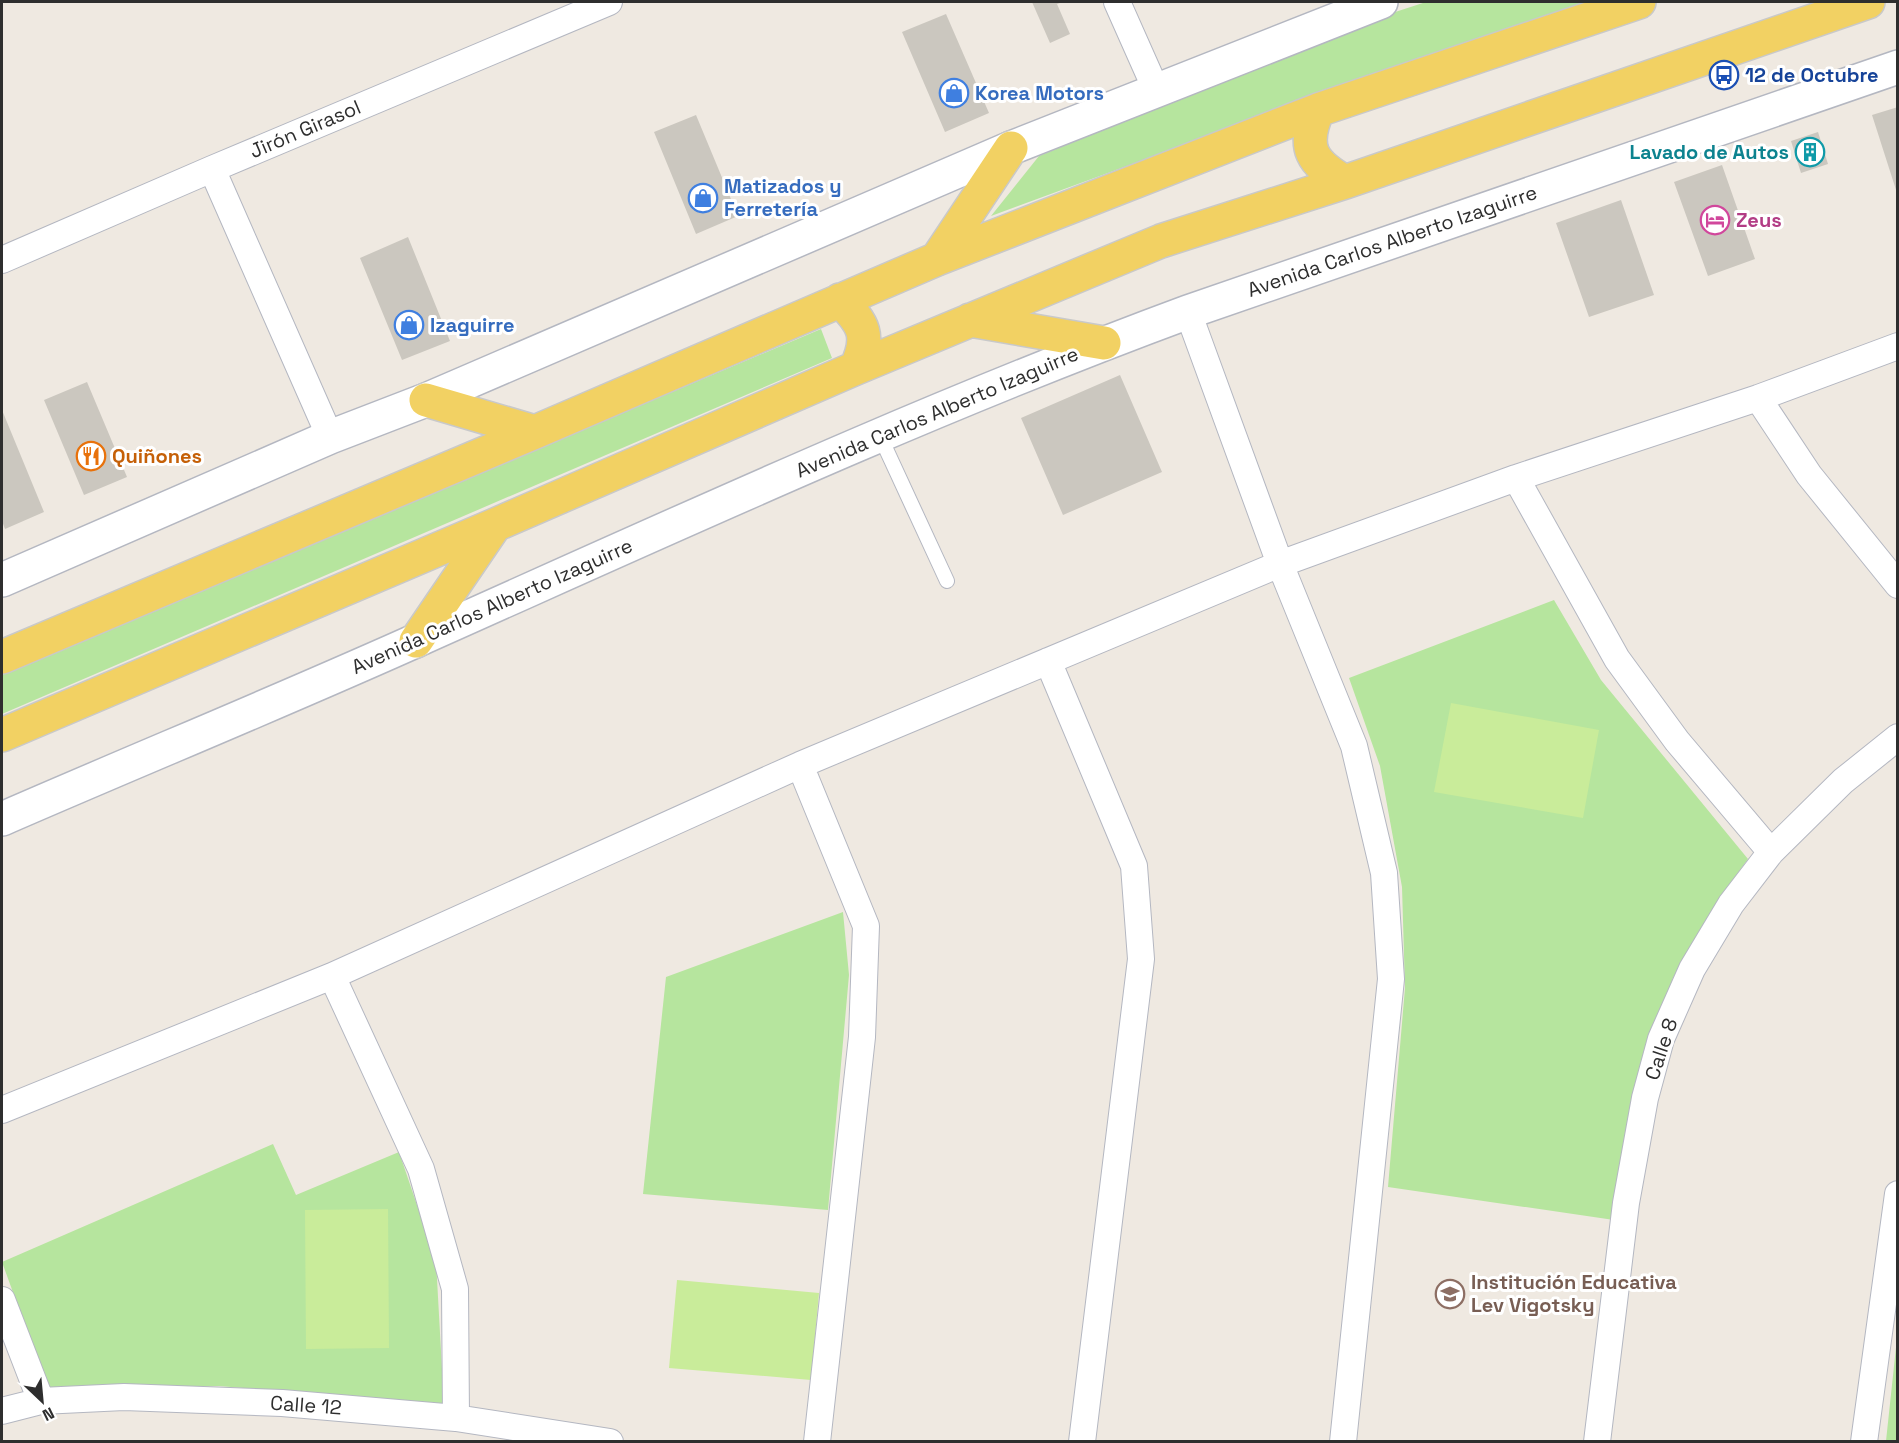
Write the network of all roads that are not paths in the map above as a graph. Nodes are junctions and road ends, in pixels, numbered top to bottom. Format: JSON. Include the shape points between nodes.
{"nodes":[{"id":1,"x":609,"y":2,"type":"edge"},
{"id":2,"x":1118,"y":2,"type":"edge"},
{"id":3,"x":1381,"y":2,"type":"edge"},
{"id":4,"x":1639,"y":2,"type":"edge"},
{"id":5,"x":1868,"y":2,"type":"edge"},
{"id":6,"x":1898,"y":67,"type":"edge"},
{"id":7,"x":1157,"y":92,"type":"junction"},
{"id":8,"x":1318,"y":110,"type":"junction"},
{"id":9,"x":1011,"y":148,"type":"junction"},
{"id":10,"x":212,"y":169,"type":"junction"},
{"id":11,"x":1345,"y":182,"type":"junction"},
{"id":12,"x":937,"y":259,"type":"junction"},
{"id":13,"x":2,"y":260,"type":"edge"},
{"id":14,"x":840,"y":300,"type":"junction"},
{"id":15,"x":1188,"y":312,"type":"junction"},
{"id":16,"x":970,"y":320,"type":"junction"},
{"id":17,"x":1104,"y":342,"type":"junction"},
{"id":18,"x":1898,"y":346,"type":"edge"},
{"id":19,"x":856,"y":368,"type":"junction"},
{"id":20,"x":1758,"y":398,"type":"junction"},
{"id":21,"x":426,"y":400,"type":"junction"},
{"id":22,"x":535,"y":432,"type":"junction"},
{"id":23,"x":879,"y":434,"type":"junction"},
{"id":24,"x":330,"y":437,"type":"junction"},
{"id":25,"x":1516,"y":478,"type":"junction"},
{"id":26,"x":495,"y":525,"type":"junction"},
{"id":27,"x":1280,"y":564,"type":"junction"},
{"id":28,"x":2,"y":580,"type":"edge"},
{"id":29,"x":947,"y":581,"type":"dead end"},
{"id":30,"x":1898,"y":585,"type":"edge"},
{"id":31,"x":416,"y":641,"type":"junction"},
{"id":32,"x":2,"y":657,"type":"edge"},
{"id":33,"x":1048,"y":661,"type":"junction"},
{"id":34,"x":2,"y":735,"type":"edge"},
{"id":35,"x":1898,"y":737,"type":"edge"},
{"id":36,"x":800,"y":765,"type":"junction"},
{"id":37,"x":2,"y":819,"type":"edge"},
{"id":38,"x":1771,"y":852,"type":"junction"},
{"id":39,"x":332,"y":976,"type":"junction"},
{"id":40,"x":2,"y":1110,"type":"edge"},
{"id":41,"x":1898,"y":1194,"type":"edge"},
{"id":42,"x":2,"y":1300,"type":"edge"},
{"id":43,"x":41,"y":1401,"type":"junction"},
{"id":44,"x":2,"y":1411,"type":"edge"},
{"id":45,"x":456,"y":1418,"type":"junction"},
{"id":46,"x":610,"y":1442,"type":"edge"},
{"id":47,"x":817,"y":1442,"type":"edge"},
{"id":48,"x":1082,"y":1442,"type":"edge"},
{"id":49,"x":1343,"y":1442,"type":"edge"},
{"id":50,"x":1598,"y":1442,"type":"edge"},
{"id":51,"x":1864,"y":1442,"type":"edge"}],
"edges":[{"from":1,"to":10,"type":"street","name":"Jirón Girasol"},
{"from":2,"to":7,"type":"street"},
{"from":3,"to":7,"type":"street"},
{"from":4,"to":8,"type":"main road"},
{"from":5,"to":11,"type":"main road"},
{"from":6,"to":15,"type":"street","name":"Avenida Carlos Alberto Izaguirre"},
{"from":7,"to":9,"type":"street"},
{"from":8,"to":11,"type":"main road","via":[[1312,123],[1312,149],[1317,162]]},
{"from":8,"to":12,"type":"main road"},
{"from":9,"to":12,"type":"main road"},
{"from":9,"to":21,"type":"street"},
{"from":10,"to":13,"type":"street","name":"Jirón Girasol"},
{"from":10,"to":24,"type":"street"},
{"from":11,"to":16,"type":"main road","via":[[1161,241]]},
{"from":12,"to":14,"type":"main road"},
{"from":14,"to":19,"type":"main road","via":[[855,315],[866,340]]},
{"from":14,"to":22,"type":"main road"},
{"from":15,"to":17,"type":"street","name":"Avenida Carlos Alberto Izaguirre"},
{"from":15,"to":27,"type":"street"},
{"from":16,"to":17,"type":"main road"},
{"from":16,"to":19,"type":"main road"},
{"from":17,"to":23,"type":"street","name":"Avenida Carlos Alberto Izaguirre"},
{"from":18,"to":20,"type":"street"},
{"from":19,"to":26,"type":"main road"},
{"from":20,"to":25,"type":"street"},
{"from":20,"to":30,"type":"street","via":[[1809,475]]},
{"from":21,"to":22,"type":"main road"},
{"from":21,"to":24,"type":"street"},
{"from":22,"to":32,"type":"main road"},
{"from":23,"to":29,"type":"lane"},
{"from":23,"to":31,"type":"street","name":"Avenida Carlos Alberto Izaguirre"},
{"from":24,"to":28,"type":"street"},
{"from":25,"to":27,"type":"street"},
{"from":25,"to":38,"type":"street","via":[[1617,659],[1677,741]]},
{"from":26,"to":31,"type":"main road"},
{"from":26,"to":34,"type":"main road"},
{"from":27,"to":33,"type":"street"},
{"from":27,"to":49,"type":"street","via":[[1354,746],[1384,873],[1391,979]]},
{"from":31,"to":37,"type":"street","name":"Avenida Carlos Alberto Izaguirre"},
{"from":33,"to":36,"type":"street"},
{"from":33,"to":48,"type":"street","via":[[1134,866],[1141,959]]},
{"from":35,"to":38,"type":"street","name":"Calle 8","via":[[1843,781]]},
{"from":36,"to":39,"type":"street"},
{"from":36,"to":47,"type":"street","via":[[866,926],[862,1038]]},
{"from":38,"to":50,"type":"street","name":"Calle 8","via":[[1731,904],[1692,969],[1661,1039],[1645,1098],[1626,1203]]},
{"from":39,"to":40,"type":"street"},
{"from":39,"to":45,"type":"street","via":[[421,1169],[452,1278]]},
{"from":41,"to":51,"type":"street"},
{"from":42,"to":43,"type":"street"},
{"from":43,"to":44,"type":"street","name":"Calle 12"},
{"from":43,"to":45,"type":"street","name":"Calle 12","via":[[124,1397],[282,1402]]},
{"from":45,"to":46,"type":"street","name":"Calle 12"}]}
